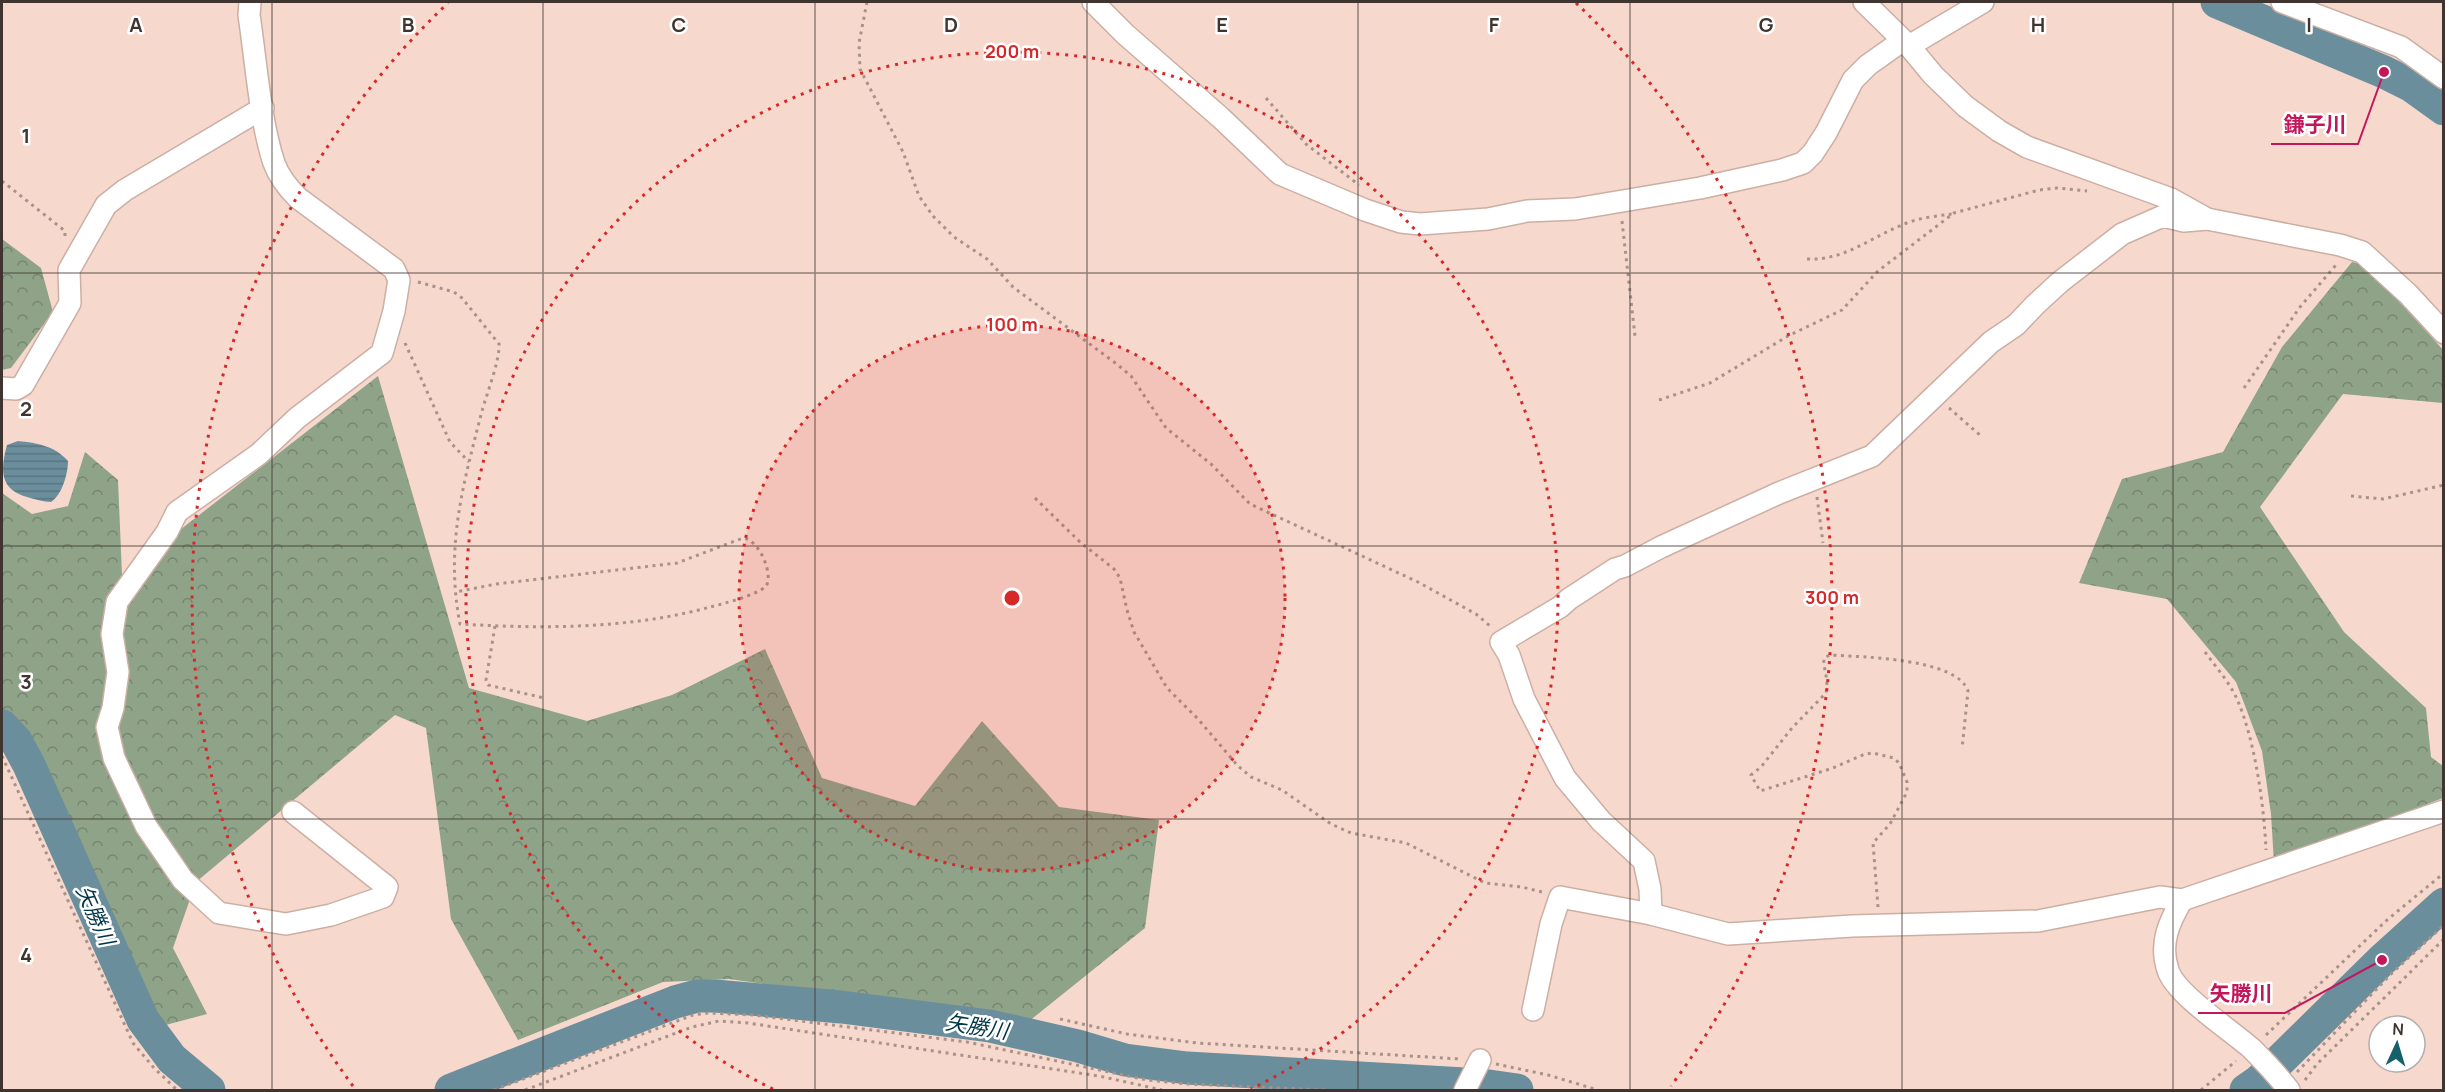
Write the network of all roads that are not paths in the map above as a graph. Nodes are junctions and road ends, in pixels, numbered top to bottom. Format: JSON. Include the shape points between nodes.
{"nodes":[{"id":1,"x":250,"y":2,"type":"edge"},
{"id":2,"x":1093,"y":2,"type":"edge"},
{"id":3,"x":1864,"y":2,"type":"edge"},
{"id":4,"x":1983,"y":2,"type":"edge"},
{"id":5,"x":2282,"y":2,"type":"edge"},
{"id":6,"x":1905,"y":44,"type":"junction"},
{"id":7,"x":2444,"y":78,"type":"edge"},
{"id":8,"x":263,"y":108,"type":"junction"},
{"id":9,"x":2207,"y":219,"type":"junction"},
{"id":10,"x":2444,"y":333,"type":"edge"},
{"id":11,"x":2,"y":388,"type":"edge"},
{"id":12,"x":293,"y":812,"type":"dead end"},
{"id":13,"x":2444,"y":812,"type":"edge"},
{"id":14,"x":2182,"y":900,"type":"junction"},
{"id":15,"x":1651,"y":914,"type":"junction"},
{"id":16,"x":1533,"y":1010,"type":"dead end"},
{"id":17,"x":1480,"y":1060,"type":"road end"},
{"id":18,"x":2289,"y":1085,"type":"edge"},
{"id":19,"x":1465,"y":1090,"type":"edge"}],
"edges":[{"from":1,"to":8,"type":"street"},
{"from":2,"to":6,"type":"street","via":[[1280,174],[1401,222],[1441,224],[1527,211],[1575,209],[1700,188],[1803,163],[1826,133],[1853,80],[1868,65]]},
{"from":3,"to":6,"type":"street"},
{"from":4,"to":6,"type":"street"},
{"from":5,"to":7,"type":"street","via":[[2401,47]]},
{"from":6,"to":9,"type":"street","via":[[1965,106],[1999,131],[2027,147],[2187,205]]},
{"from":8,"to":11,"type":"street","via":[[106,205],[69,274],[70,303],[23,385]]},
{"from":8,"to":12,"type":"street","via":[[275,165],[287,187],[394,269],[399,280],[393,313],[382,353],[297,418],[259,454],[177,512],[117,602],[112,634],[118,672],[107,727],[114,758],[146,826],[183,880],[219,913],[286,924],[331,915],[383,897],[387,887]]},
{"from":9,"to":10,"type":"street","via":[[2362,252]]},
{"from":9,"to":15,"type":"street","via":[[2163,216],[2122,234],[2016,325],[1990,342],[1872,456],[1615,569],[1501,642],[1524,699],[1564,778],[1601,821],[1644,861]]},
{"from":13,"to":14,"type":"street"},
{"from":14,"to":15,"type":"street","via":[[2160,897],[2038,921],[1728,934]]},
{"from":14,"to":18,"type":"street","via":[[2166,930],[2164,954],[2168,972],[2177,986]]},
{"from":15,"to":16,"type":"street","via":[[1560,897]]},
{"from":17,"to":19,"type":"street"}]}
